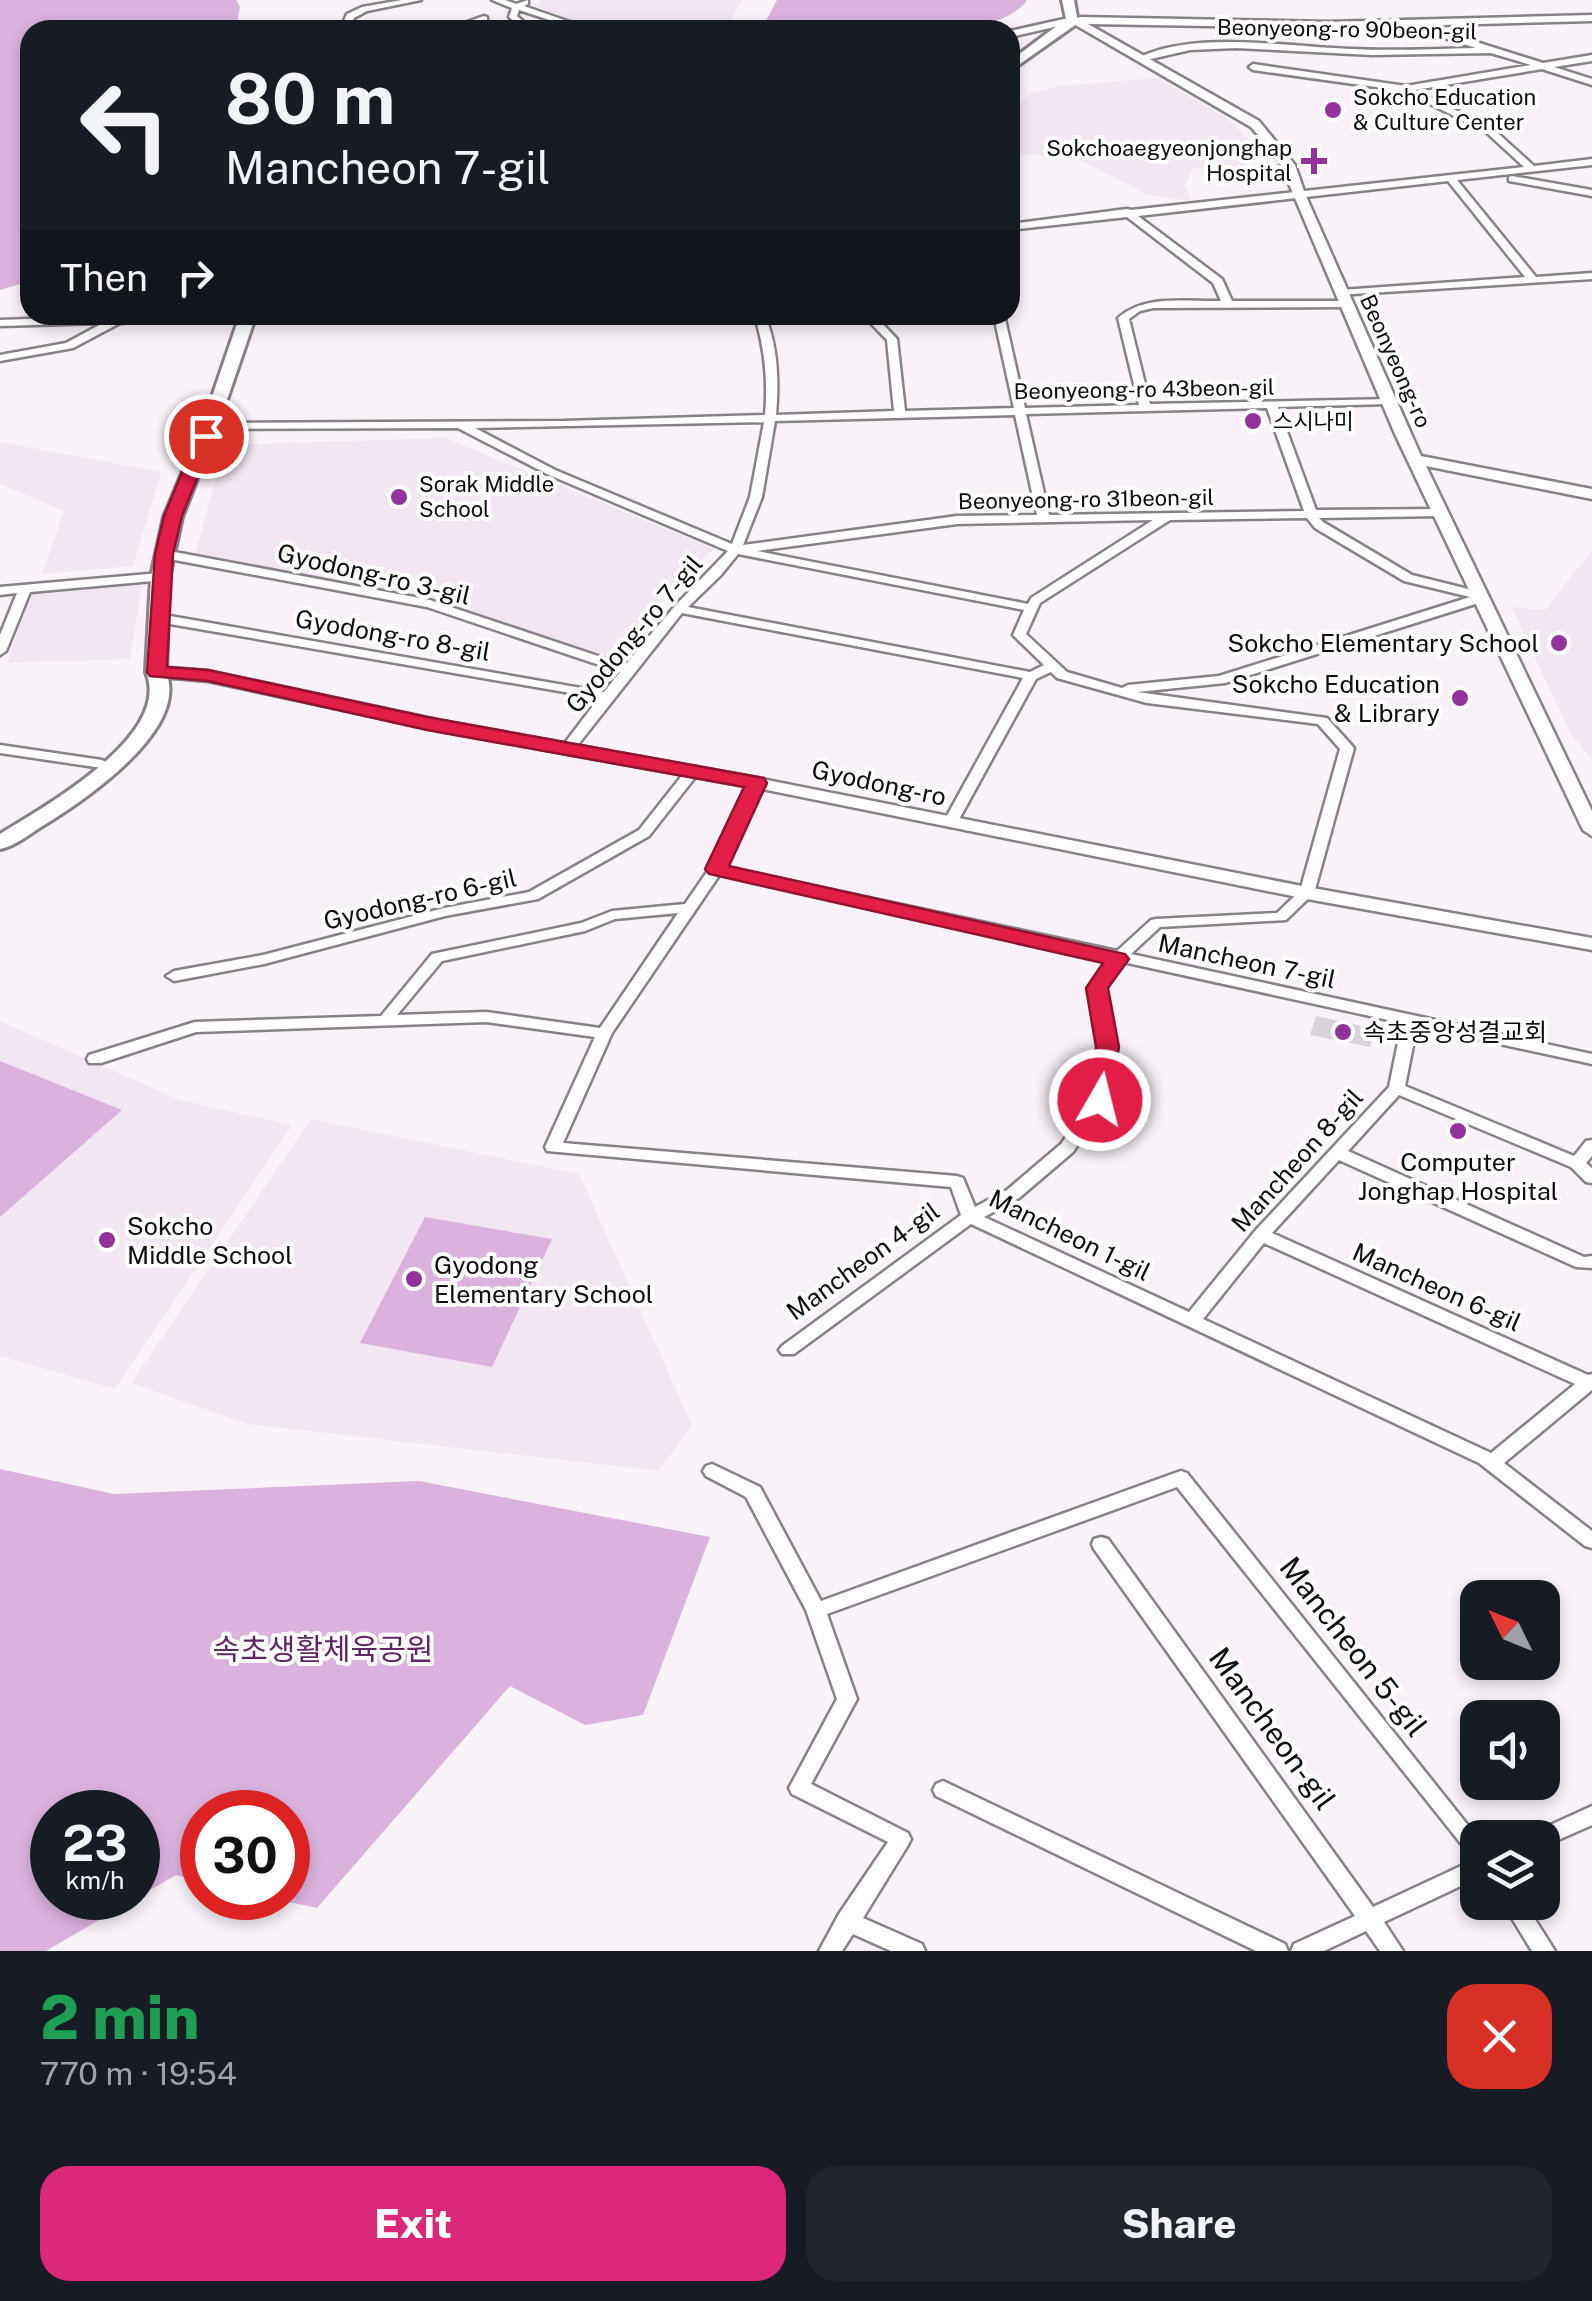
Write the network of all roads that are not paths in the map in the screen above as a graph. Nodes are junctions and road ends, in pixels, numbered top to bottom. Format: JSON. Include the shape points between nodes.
{"nodes":[{"id":1,"x":418,"y":0,"type":"edge"},
{"id":2,"x":496,"y":0,"type":"edge"},
{"id":3,"x":528,"y":0,"type":"edge"},
{"id":4,"x":1068,"y":0,"type":"edge"},
{"id":5,"x":516,"y":7,"type":"junction"},
{"id":6,"x":1592,"y":18,"type":"edge"},
{"id":7,"x":348,"y":20,"type":"edge"},
{"id":8,"x":518,"y":20,"type":"edge"},
{"id":9,"x":557,"y":20,"type":"edge"},
{"id":10,"x":1072,"y":20,"type":"junction"},
{"id":11,"x":1407,"y":24,"type":"junction"},
{"id":12,"x":1020,"y":32,"type":"edge"},
{"id":13,"x":1493,"y":50,"type":"junction"},
{"id":14,"x":1142,"y":58,"type":"junction"},
{"id":15,"x":1592,"y":58,"type":"edge"},
{"id":16,"x":1020,"y":60,"type":"edge"},
{"id":17,"x":1252,"y":66,"type":"dead end"},
{"id":18,"x":1540,"y":66,"type":"junction"},
{"id":19,"x":1592,"y":82,"type":"edge"},
{"id":20,"x":1406,"y":89,"type":"junction"},
{"id":21,"x":1592,"y":162,"type":"edge"},
{"id":22,"x":1533,"y":170,"type":"junction"},
{"id":23,"x":1493,"y":176,"type":"junction"},
{"id":24,"x":1451,"y":179,"type":"junction"},
{"id":25,"x":1298,"y":194,"type":"junction"},
{"id":26,"x":1592,"y":194,"type":"edge"},
{"id":27,"x":1127,"y":212,"type":"junction"},
{"id":28,"x":1020,"y":220,"type":"edge"},
{"id":29,"x":1026,"y":225,"type":"junction"},
{"id":30,"x":1020,"y":226,"type":"edge"},
{"id":31,"x":1592,"y":276,"type":"edge"},
{"id":32,"x":1532,"y":280,"type":"junction"},
{"id":33,"x":1343,"y":298,"type":"junction"},
{"id":34,"x":1228,"y":305,"type":"junction"},
{"id":35,"x":109,"y":325,"type":"edge"},
{"id":36,"x":245,"y":325,"type":"edge"},
{"id":37,"x":764,"y":325,"type":"edge"},
{"id":38,"x":878,"y":325,"type":"edge"},
{"id":39,"x":1001,"y":325,"type":"edge"},
{"id":40,"x":0,"y":358,"type":"edge"},
{"id":41,"x":1388,"y":401,"type":"junction"},
{"id":42,"x":1272,"y":407,"type":"junction"},
{"id":43,"x":1146,"y":410,"type":"junction"},
{"id":44,"x":1020,"y":411,"type":"junction"},
{"id":45,"x":900,"y":413,"type":"junction"},
{"id":46,"x":773,"y":416,"type":"junction"},
{"id":47,"x":458,"y":423,"type":"junction"},
{"id":48,"x":210,"y":426,"type":"junction"},
{"id":49,"x":1416,"y":459,"type":"junction"},
{"id":50,"x":1592,"y":494,"type":"edge"},
{"id":51,"x":1440,"y":512,"type":"junction"},
{"id":52,"x":1168,"y":516,"type":"junction"},
{"id":53,"x":1312,"y":516,"type":"junction"},
{"id":54,"x":1044,"y":518,"type":"junction"},
{"id":55,"x":735,"y":550,"type":"junction"},
{"id":56,"x":164,"y":554,"type":"junction"},
{"id":57,"x":160,"y":577,"type":"junction"},
{"id":58,"x":25,"y":588,"type":"junction"},
{"id":59,"x":0,"y":591,"type":"edge"},
{"id":60,"x":1481,"y":597,"type":"junction"},
{"id":61,"x":1031,"y":608,"type":"junction"},
{"id":62,"x":679,"y":609,"type":"junction"},
{"id":63,"x":170,"y":620,"type":"dead end"},
{"id":64,"x":0,"y":652,"type":"edge"},
{"id":65,"x":628,"y":670,"type":"junction"},
{"id":66,"x":1057,"y":670,"type":"junction"},
{"id":67,"x":156,"y":672,"type":"junction"},
{"id":68,"x":1031,"y":676,"type":"junction"},
{"id":69,"x":1115,"y":690,"type":"junction"},
{"id":70,"x":607,"y":696,"type":"junction"},
{"id":71,"x":568,"y":748,"type":"junction"},
{"id":72,"x":0,"y":749,"type":"edge"},
{"id":73,"x":102,"y":764,"type":"junction"},
{"id":74,"x":692,"y":771,"type":"junction"},
{"id":75,"x":757,"y":783,"type":"junction"},
{"id":76,"x":950,"y":823,"type":"junction"},
{"id":77,"x":0,"y":830,"type":"edge"},
{"id":78,"x":1592,"y":830,"type":"edge"},
{"id":79,"x":0,"y":843,"type":"edge"},
{"id":80,"x":716,"y":869,"type":"junction"},
{"id":81,"x":1307,"y":893,"type":"junction"},
{"id":82,"x":690,"y":908,"type":"junction"},
{"id":83,"x":1592,"y":944,"type":"edge"},
{"id":84,"x":1117,"y":959,"type":"junction"},
{"id":85,"x":174,"y":976,"type":"dead end"},
{"id":86,"x":388,"y":1018,"type":"junction"},
{"id":87,"x":1410,"y":1020,"type":"junction"},
{"id":88,"x":604,"y":1032,"type":"junction"},
{"id":89,"x":95,"y":1058,"type":"dead end"},
{"id":90,"x":1592,"y":1059,"type":"edge"},
{"id":91,"x":1397,"y":1088,"type":"junction"},
{"id":92,"x":1592,"y":1145,"type":"edge"},
{"id":93,"x":1337,"y":1153,"type":"junction"},
{"id":94,"x":1576,"y":1163,"type":"junction"},
{"id":95,"x":1592,"y":1178,"type":"edge"},
{"id":96,"x":970,"y":1217,"type":"junction"},
{"id":97,"x":1261,"y":1235,"type":"junction"},
{"id":98,"x":1592,"y":1262,"type":"edge"},
{"id":99,"x":1191,"y":1320,"type":"junction"},
{"id":100,"x":788,"y":1350,"type":"dead end"},
{"id":101,"x":1590,"y":1382,"type":"edge"},
{"id":102,"x":1491,"y":1463,"type":"junction"},
{"id":103,"x":712,"y":1471,"type":"dead end"},
{"id":104,"x":1592,"y":1541,"type":"edge"},
{"id":105,"x":1101,"y":1544,"type":"dead end"},
{"id":106,"x":816,"y":1610,"type":"junction"},
{"id":107,"x":943,"y":1790,"type":"dead end"},
{"id":108,"x":1592,"y":1815,"type":"edge"},
{"id":109,"x":1460,"y":1830,"type":"edge"},
{"id":110,"x":1560,"y":1830,"type":"edge"},
{"id":111,"x":1460,"y":1876,"type":"edge"},
{"id":112,"x":1372,"y":1918,"type":"junction"},
{"id":113,"x":1524,"y":1920,"type":"edge"},
{"id":114,"x":847,"y":1921,"type":"junction"},
{"id":115,"x":830,"y":1951,"type":"edge"},
{"id":116,"x":914,"y":1951,"type":"edge"},
{"id":117,"x":1277,"y":1951,"type":"edge"},
{"id":118,"x":1302,"y":1951,"type":"edge"},
{"id":119,"x":1392,"y":1951,"type":"edge"},
{"id":120,"x":1544,"y":1951,"type":"edge"}],
"edges":[{"from":1,"to":7,"type":"street","via":[[364,9]]},
{"from":2,"to":5,"type":"street"},
{"from":3,"to":5,"type":"street"},
{"from":4,"to":10,"type":"main road"},
{"from":5,"to":8,"type":"street"},
{"from":5,"to":9,"type":"street"},
{"from":6,"to":11,"type":"street"},
{"from":10,"to":11,"type":"street"},
{"from":10,"to":12,"type":"street"},
{"from":10,"to":14,"type":"street","name":"Beonyeong-ro"},
{"from":10,"to":16,"type":"main road"},
{"from":11,"to":13,"type":"street"},
{"from":13,"to":14,"type":"street","name":"Beonyeong-ro 90beon-gil","via":[[1352,52],[1222,43],[1189,44]]},
{"from":13,"to":18,"type":"street"},
{"from":14,"to":25,"type":"street","name":"Beonyeong-ro","via":[[1255,124],[1276,146]]},
{"from":15,"to":18,"type":"street"},
{"from":17,"to":20,"type":"street"},
{"from":18,"to":19,"type":"street"},
{"from":18,"to":20,"type":"street"},
{"from":20,"to":22,"type":"street","via":[[1488,130]]},
{"from":21,"to":22,"type":"street"},
{"from":22,"to":23,"type":"street"},
{"from":23,"to":24,"type":"street"},
{"from":23,"to":26,"type":"street"},
{"from":24,"to":25,"type":"street"},
{"from":24,"to":32,"type":"street"},
{"from":25,"to":27,"type":"street"},
{"from":25,"to":33,"type":"street","name":"Beonyeong-ro"},
{"from":27,"to":29,"type":"street"},
{"from":27,"to":34,"type":"street","via":[[1218,281]]},
{"from":28,"to":29,"type":"street"},
{"from":29,"to":30,"type":"street"},
{"from":31,"to":32,"type":"street"},
{"from":32,"to":33,"type":"street"},
{"from":33,"to":34,"type":"street"},
{"from":33,"to":41,"type":"street","name":"Beonyeong-ro"},
{"from":34,"to":43,"type":"street","via":[[1126,312]]},
{"from":35,"to":40,"type":"street","via":[[69,346]]},
{"from":36,"to":48,"type":"main road"},
{"from":37,"to":46,"type":"street","via":[[771,342]]},
{"from":38,"to":45,"type":"street","via":[[892,339]]},
{"from":39,"to":44,"type":"street"},
{"from":41,"to":42,"type":"street","name":"Beonyeong-ro 43beon-gil"},
{"from":41,"to":49,"type":"street","name":"Beonyeong-ro"},
{"from":42,"to":43,"type":"street","name":"Beonyeong-ro 43beon-gil"},
{"from":42,"to":53,"type":"street"},
{"from":43,"to":44,"type":"street","name":"Beonyeong-ro 43beon-gil"},
{"from":44,"to":45,"type":"street","name":"Beonyeong-ro 43beon-gil"},
{"from":44,"to":54,"type":"street"},
{"from":45,"to":46,"type":"street","name":"Beonyeong-ro 43beon-gil"},
{"from":46,"to":47,"type":"street","name":"Beonyeong-ro 43beon-gil"},
{"from":46,"to":55,"type":"street"},
{"from":47,"to":48,"type":"street","name":"Beonyeong-ro 43beon-gil"},
{"from":47,"to":55,"type":"street","name":"Beonyeong-ro 43beon-gil","via":[[552,472]]},
{"from":48,"to":56,"type":"main road"},
{"from":49,"to":50,"type":"street"},
{"from":49,"to":51,"type":"street","name":"Beonyeong-ro"},
{"from":51,"to":53,"type":"street","name":"Beonyeong-ro 31beon-gil"},
{"from":51,"to":60,"type":"street","name":"Beonyeong-ro"},
{"from":52,"to":53,"type":"street","name":"Beonyeong-ro 31beon-gil"},
{"from":52,"to":54,"type":"street","name":"Beonyeong-ro 31beon-gil"},
{"from":52,"to":61,"type":"street"},
{"from":53,"to":60,"type":"street","via":[[1408,578]]},
{"from":54,"to":55,"type":"street","name":"Beonyeong-ro 31beon-gil","via":[[957,520]]},
{"from":55,"to":61,"type":"street","name":"Beonyeong-ro 43beon-gil"},
{"from":55,"to":62,"type":"street","name":"Gyodong-ro 7-gil"},
{"from":56,"to":57,"type":"main road"},
{"from":56,"to":65,"type":"street","name":"Gyodong-ro 3-gil","via":[[430,604]]},
{"from":57,"to":58,"type":"street"},
{"from":57,"to":67,"type":"main road"},
{"from":58,"to":59,"type":"street"},
{"from":58,"to":64,"type":"street"},
{"from":60,"to":69,"type":"street","via":[[1220,680]]},
{"from":60,"to":78,"type":"street","name":"Beonyeong-ro"},
{"from":61,"to":66,"type":"street","via":[[1019,635]]},
{"from":62,"to":65,"type":"street","name":"Gyodong-ro 7-gil"},
{"from":62,"to":68,"type":"street"},
{"from":63,"to":70,"type":"street","name":"Gyodong-ro 8-gil"},
{"from":65,"to":70,"type":"street","name":"Gyodong-ro 7-gil"},
{"from":66,"to":68,"type":"street"},
{"from":66,"to":69,"type":"street"},
{"from":67,"to":71,"type":"street","name":"Gyodong-ro","via":[[208,676]]},
{"from":67,"to":73,"type":"main road","via":[[135,728]]},
{"from":67,"to":79,"type":"main road","via":[[159,697],[134,750]]},
{"from":68,"to":76,"type":"street"},
{"from":69,"to":81,"type":"street","via":[[1322,721],[1347,748]]},
{"from":70,"to":71,"type":"street","name":"Gyodong-ro 7-gil"},
{"from":71,"to":74,"type":"street","name":"Gyodong-ro"},
{"from":72,"to":73,"type":"street"},
{"from":73,"to":77,"type":"main road"},
{"from":74,"to":75,"type":"street","name":"Gyodong-ro"},
{"from":74,"to":85,"type":"street","name":"Gyodong-ro 6-gil","via":[[644,832],[533,896]]},
{"from":75,"to":76,"type":"street","name":"Gyodong-ro"},
{"from":75,"to":80,"type":"street","name":"Mancheon 1-gil"},
{"from":76,"to":81,"type":"street","name":"Gyodong-ro"},
{"from":80,"to":82,"type":"street","name":"Mancheon 1-gil"},
{"from":80,"to":84,"type":"street","name":"Mancheon 7-gil"},
{"from":81,"to":83,"type":"street","name":"Gyodong-ro"},
{"from":81,"to":84,"type":"street","name":"Mancheon 4-gil","via":[[1281,917],[1156,924]]},
{"from":82,"to":86,"type":"street","via":[[612,914],[585,927],[437,957]]},
{"from":82,"to":88,"type":"street","name":"Mancheon 1-gil"},
{"from":84,"to":87,"type":"street","name":"Mancheon 7-gil"},
{"from":84,"to":96,"type":"street","name":"Mancheon 4-gil","via":[[1097,988],[1108,1047],[1100,1100],[1067,1148],[1013,1194]]},
{"from":86,"to":88,"type":"street","via":[[486,1017]]},
{"from":86,"to":89,"type":"street","via":[[195,1027]]},
{"from":87,"to":90,"type":"street","name":"Mancheon 7-gil"},
{"from":87,"to":91,"type":"street","name":"Mancheon 8-gil"},
{"from":88,"to":96,"type":"street","name":"Mancheon 1-gil","via":[[552,1147],[957,1182]]},
{"from":91,"to":93,"type":"street","name":"Mancheon 8-gil"},
{"from":91,"to":94,"type":"street"},
{"from":92,"to":94,"type":"street"},
{"from":93,"to":97,"type":"street","name":"Mancheon 8-gil"},
{"from":93,"to":98,"type":"street","via":[[1582,1264]]},
{"from":94,"to":95,"type":"street"},
{"from":96,"to":99,"type":"street","name":"Mancheon 1-gil"},
{"from":96,"to":100,"type":"street","name":"Mancheon 4-gil"},
{"from":97,"to":99,"type":"street","name":"Mancheon 8-gil"},
{"from":97,"to":101,"type":"street","name":"Mancheon 6-gil"},
{"from":99,"to":102,"type":"street","name":"Mancheon 1-gil"},
{"from":101,"to":102,"type":"street"},
{"from":102,"to":104,"type":"street","name":"Mancheon 1-gil"},
{"from":103,"to":106,"type":"street","via":[[753,1492]]},
{"from":105,"to":112,"type":"street","name":"Mancheon-gil"},
{"from":106,"to":109,"type":"street","name":"Mancheon 5-gil","via":[[1181,1478]]},
{"from":106,"to":114,"type":"street","via":[[847,1698],[799,1788],[901,1838]]},
{"from":107,"to":117,"type":"street"},
{"from":108,"to":110,"type":"street"},
{"from":111,"to":112,"type":"street"},
{"from":112,"to":118,"type":"street"},
{"from":112,"to":119,"type":"street","name":"Mancheon-gil"},
{"from":113,"to":120,"type":"street"},
{"from":114,"to":115,"type":"street"},
{"from":114,"to":116,"type":"street"}]}
